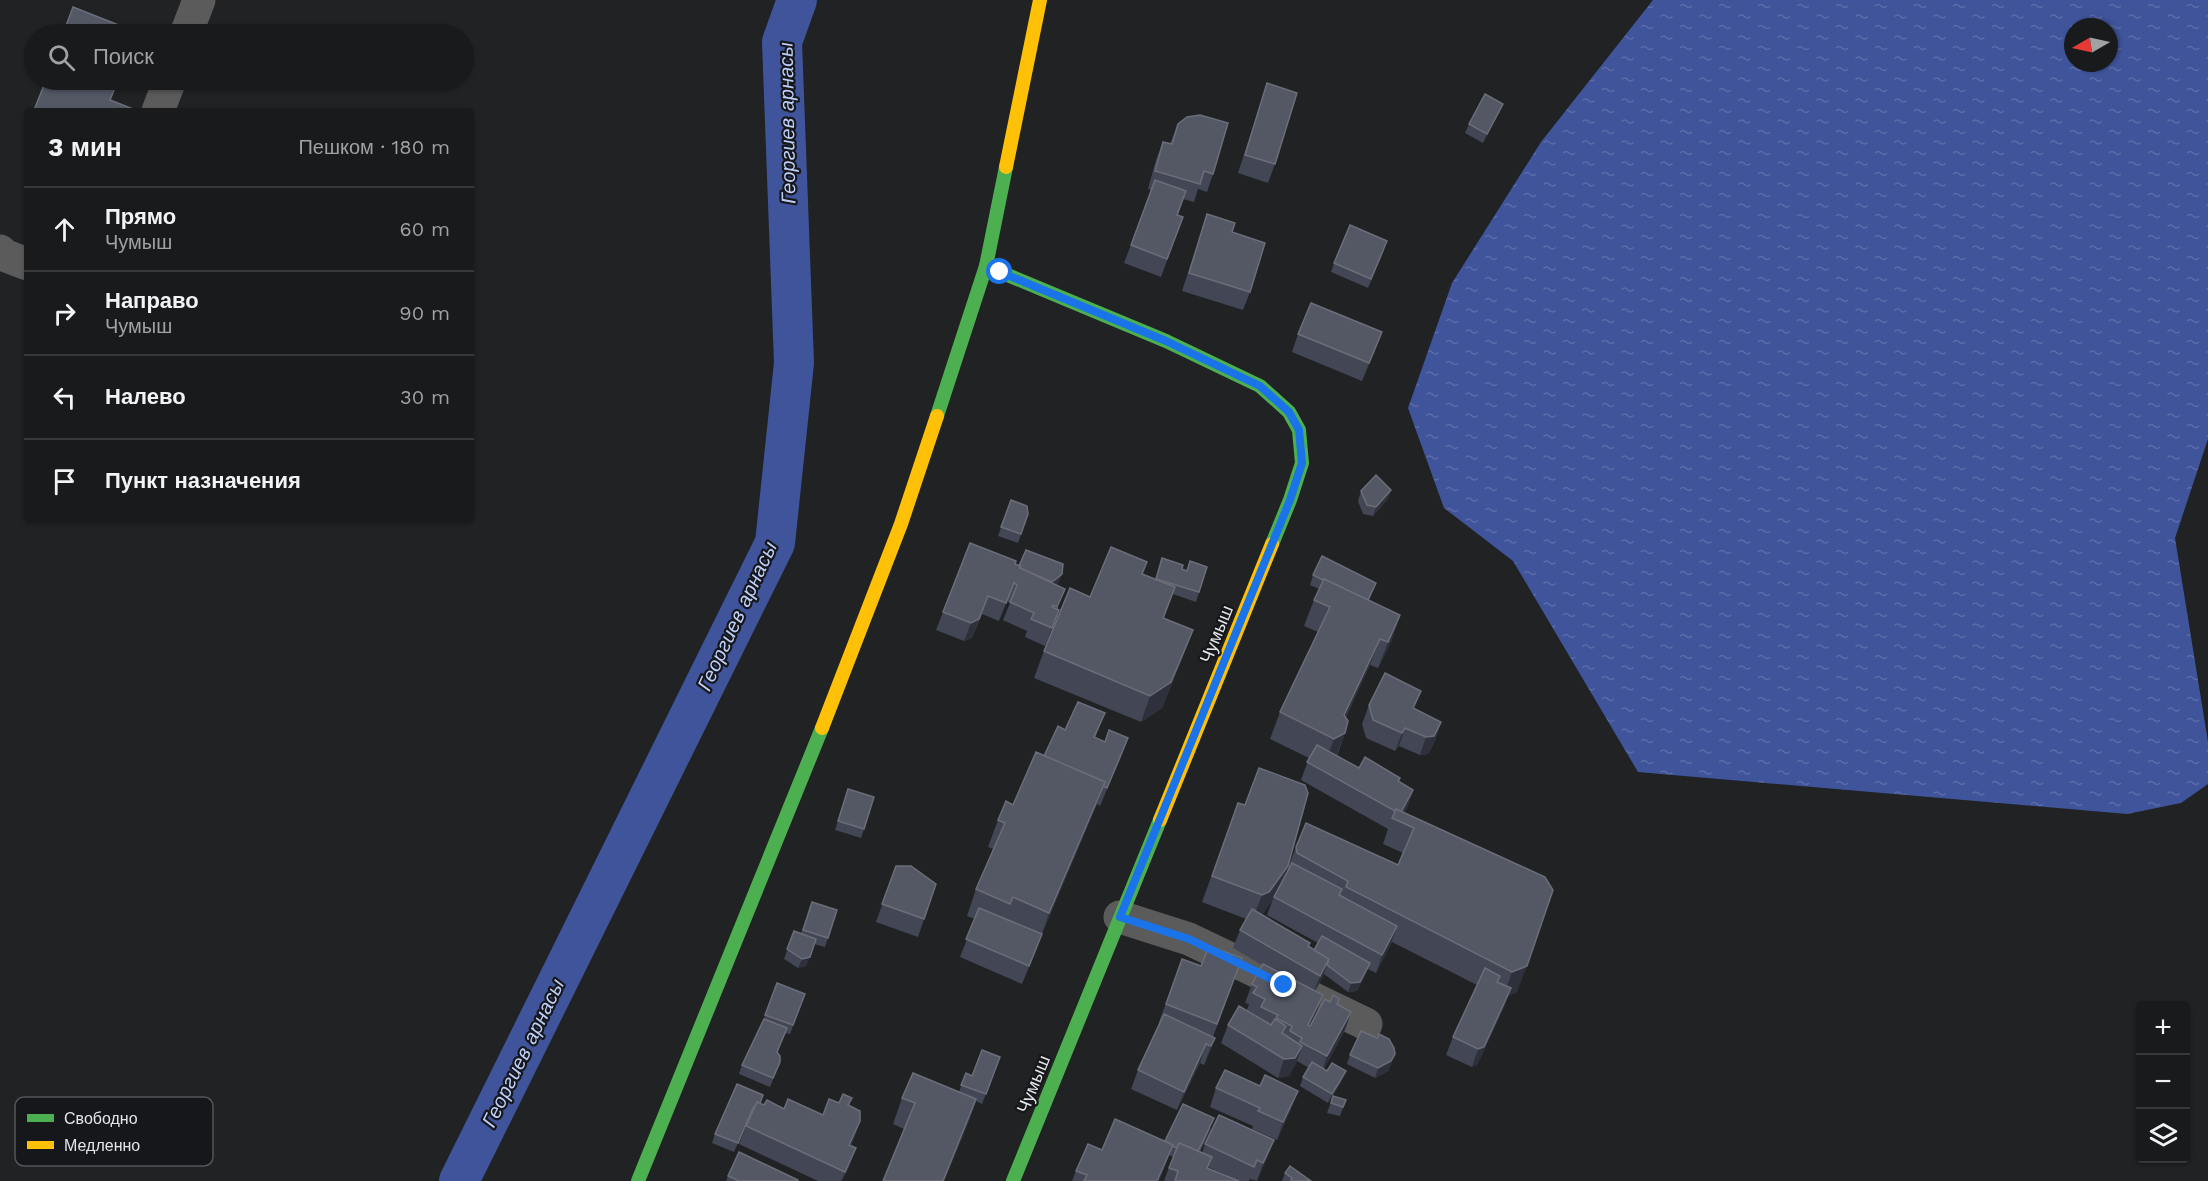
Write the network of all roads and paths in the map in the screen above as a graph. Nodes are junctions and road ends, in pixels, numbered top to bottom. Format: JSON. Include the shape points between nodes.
{"nodes":[{"id":1,"x":199,"y":0,"type":"edge"},
{"id":2,"x":1040,"y":0,"type":"edge"},
{"id":3,"x":190,"y":24,"type":"edge"},
{"id":4,"x":166,"y":90,"type":"edge"},
{"id":5,"x":159,"y":108,"type":"edge"},
{"id":6,"x":0,"y":251,"type":"edge"},
{"id":7,"x":24,"y":263,"type":"edge"},
{"id":8,"x":986,"y":266,"type":"junction"},
{"id":9,"x":1120,"y":917,"type":"junction"},
{"id":10,"x":1366,"y":1024,"type":"dead end"},
{"id":11,"x":638,"y":1181,"type":"edge"},
{"id":12,"x":1013,"y":1181,"type":"edge"}],
"edges":[{"from":1,"to":3,"type":"street"},
{"from":2,"to":8,"type":"street"},
{"from":4,"to":5,"type":"street"},
{"from":6,"to":7,"type":"street"},
{"from":8,"to":9,"type":"street","name":"Чумыш","via":[[1166,341],[1260,386],[1289,412],[1299,430],[1302,463],[1290,500]]},
{"from":8,"to":11,"type":"street","via":[[902,524]]},
{"from":9,"to":10,"type":"street","via":[[1189,939]]},
{"from":9,"to":12,"type":"street","name":"Чумыш"}]}
